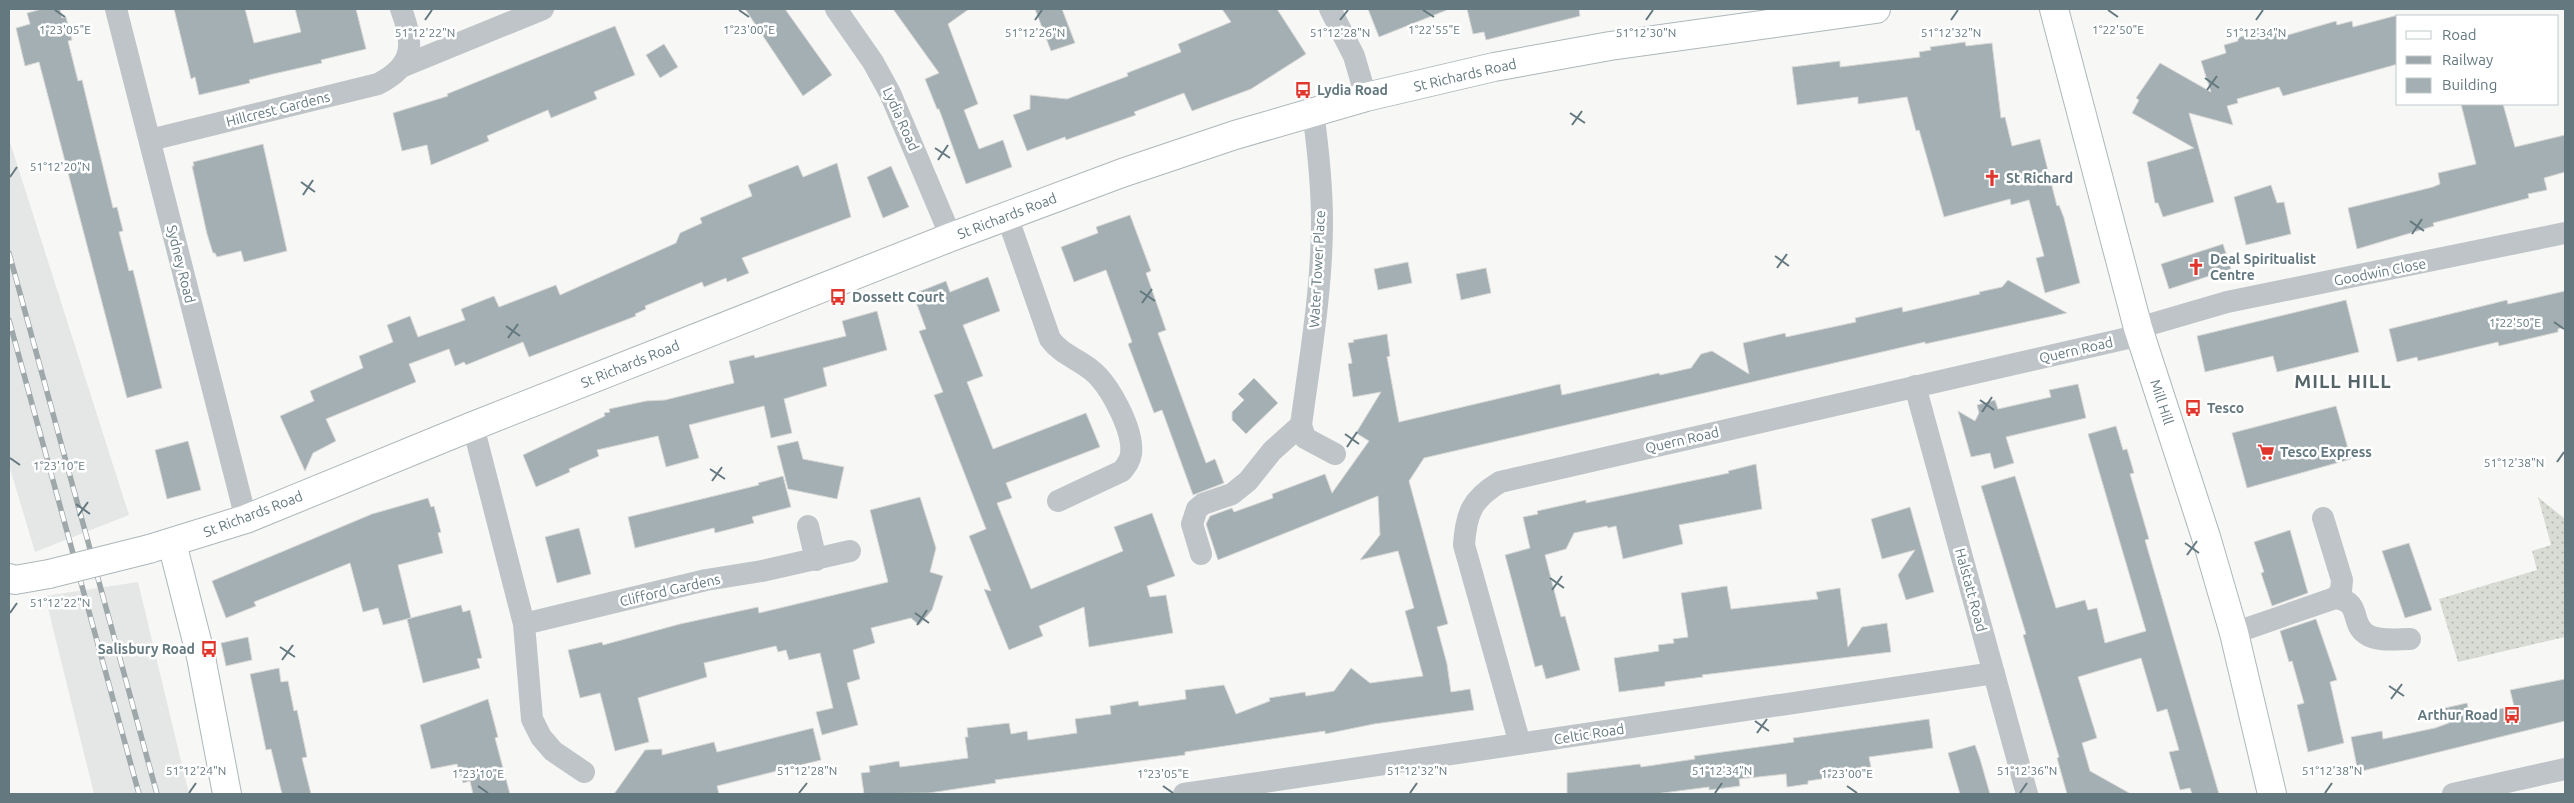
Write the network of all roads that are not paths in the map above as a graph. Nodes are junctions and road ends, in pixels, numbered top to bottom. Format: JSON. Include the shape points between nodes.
{"nodes":[{"id":1,"x":116,"y":9,"type":"edge"},
{"id":2,"x":401,"y":9,"type":"edge"},
{"id":3,"x":544,"y":9,"type":"edge"},
{"id":4,"x":836,"y":9,"type":"edge"},
{"id":5,"x":1330,"y":9,"type":"edge"},
{"id":6,"x":1876,"y":9,"type":"edge"},
{"id":7,"x":2054,"y":9,"type":"edge"},
{"id":8,"x":401,"y":67,"type":"junction"},
{"id":9,"x":1366,"y":97,"type":"junction"},
{"id":10,"x":1313,"y":112,"type":"junction"},
{"id":11,"x":150,"y":140,"type":"junction"},
{"id":12,"x":1007,"y":216,"type":"junction"},
{"id":13,"x":2565,"y":233,"type":"edge"},
{"id":14,"x":951,"y":238,"type":"junction"},
{"id":15,"x":2140,"y":332,"type":"junction"},
{"id":16,"x":1915,"y":386,"type":"junction"},
{"id":17,"x":1301,"y":425,"type":"junction"},
{"id":18,"x":473,"y":426,"type":"junction"},
{"id":19,"x":1335,"y":454,"type":"dead end"},
{"id":20,"x":1058,"y":501,"type":"dead end"},
{"id":21,"x":246,"y":518,"type":"junction"},
{"id":22,"x":2323,"y":518,"type":"dead end"},
{"id":23,"x":808,"y":526,"type":"dead end"},
{"id":24,"x":160,"y":546,"type":"junction"},
{"id":25,"x":850,"y":551,"type":"dead end"},
{"id":26,"x":1201,"y":554,"type":"dead end"},
{"id":27,"x":816,"y":560,"type":"junction"},
{"id":28,"x":9,"y":578,"type":"edge"},
{"id":29,"x":2334,"y":598,"type":"junction"},
{"id":30,"x":524,"y":624,"type":"junction"},
{"id":31,"x":2234,"y":633,"type":"junction"},
{"id":32,"x":2410,"y":639,"type":"dead end"},
{"id":33,"x":1994,"y":673,"type":"junction"},
{"id":34,"x":1520,"y":744,"type":"junction"},
{"id":35,"x":2565,"y":769,"type":"edge"},
{"id":36,"x":584,"y":772,"type":"dead end"},
{"id":37,"x":227,"y":794,"type":"edge"},
{"id":38,"x":1184,"y":794,"type":"edge"},
{"id":39,"x":2027,"y":794,"type":"edge"},
{"id":40,"x":2272,"y":794,"type":"edge"},
{"id":41,"x":2453,"y":794,"type":"edge"}],
"edges":[{"from":1,"to":11,"type":"street","name":"Sydney Road"},
{"from":2,"to":8,"type":"street","via":[[410,32],[410,49]]},
{"from":3,"to":8,"type":"street","name":"Hillcrest Gardens"},
{"from":4,"to":14,"type":"street","name":"Lydia Road","via":[[890,92]]},
{"from":5,"to":9,"type":"street","via":[[1354,56]]},
{"from":6,"to":9,"type":"street","name":"St Richards Road","via":[[1610,46],[1494,67]]},
{"from":7,"to":15,"type":"street","name":"Mill Hill"},
{"from":8,"to":11,"type":"street","name":"Hillcrest Gardens","via":[[392,77],[378,84]]},
{"from":9,"to":10,"type":"street","name":"St Richards Road"},
{"from":10,"to":12,"type":"street","name":"St Richards Road","via":[[1132,170]]},
{"from":10,"to":17,"type":"street","name":"Water Tower Place","via":[[1322,222],[1313,339]]},
{"from":11,"to":21,"type":"street","name":"Sydney Road"},
{"from":12,"to":14,"type":"street","name":"St Richards Road"},
{"from":12,"to":20,"type":"street","via":[[1050,339],[1059,351],[1090,369],[1105,383],[1114,396],[1130,444],[1128,463],[1122,471]]},
{"from":13,"to":15,"type":"street","name":"Goodwin Close","via":[[2228,302]]},
{"from":14,"to":18,"type":"street","name":"St Richards Road"},
{"from":15,"to":16,"type":"street","name":"Quern Road"},
{"from":15,"to":31,"type":"street","name":"Mill Hill"},
{"from":16,"to":33,"type":"street","name":"Halstatt Road"},
{"from":16,"to":34,"type":"street","name":"Quern Road","via":[[1500,482],[1484,492],[1471,506],[1465,524],[1464,545]]},
{"from":17,"to":19,"type":"street","via":[[1305,438]]},
{"from":17,"to":26,"type":"street","via":[[1232,494],[1197,509],[1192,524]]},
{"from":18,"to":21,"type":"street","name":"St Richards Road"},
{"from":18,"to":30,"type":"street"},
{"from":21,"to":24,"type":"street","name":"St Richards Road"},
{"from":22,"to":29,"type":"street","via":[[2342,580],[2341,590]]},
{"from":23,"to":27,"type":"street"},
{"from":24,"to":28,"type":"street","name":"St Richards Road","bridge":true,"via":[[49,574],[15,580]]},
{"from":24,"to":37,"type":"street","via":[[201,657]]},
{"from":25,"to":27,"type":"street","name":"Clifford Gardens"},
{"from":27,"to":30,"type":"street","name":"Clifford Gardens","via":[[706,580]]},
{"from":29,"to":31,"type":"street"},
{"from":29,"to":32,"type":"street","via":[[2344,599],[2352,605],[2366,634]]},
{"from":30,"to":36,"type":"street","via":[[532,719],[541,737],[554,751]]},
{"from":31,"to":40,"type":"street","name":"Mill Hill"},
{"from":33,"to":34,"type":"street","name":"Celtic Road"},
{"from":33,"to":39,"type":"street","name":"Halstatt Road"},
{"from":34,"to":38,"type":"street","name":"Celtic Road"},
{"from":35,"to":41,"type":"street"}]}
